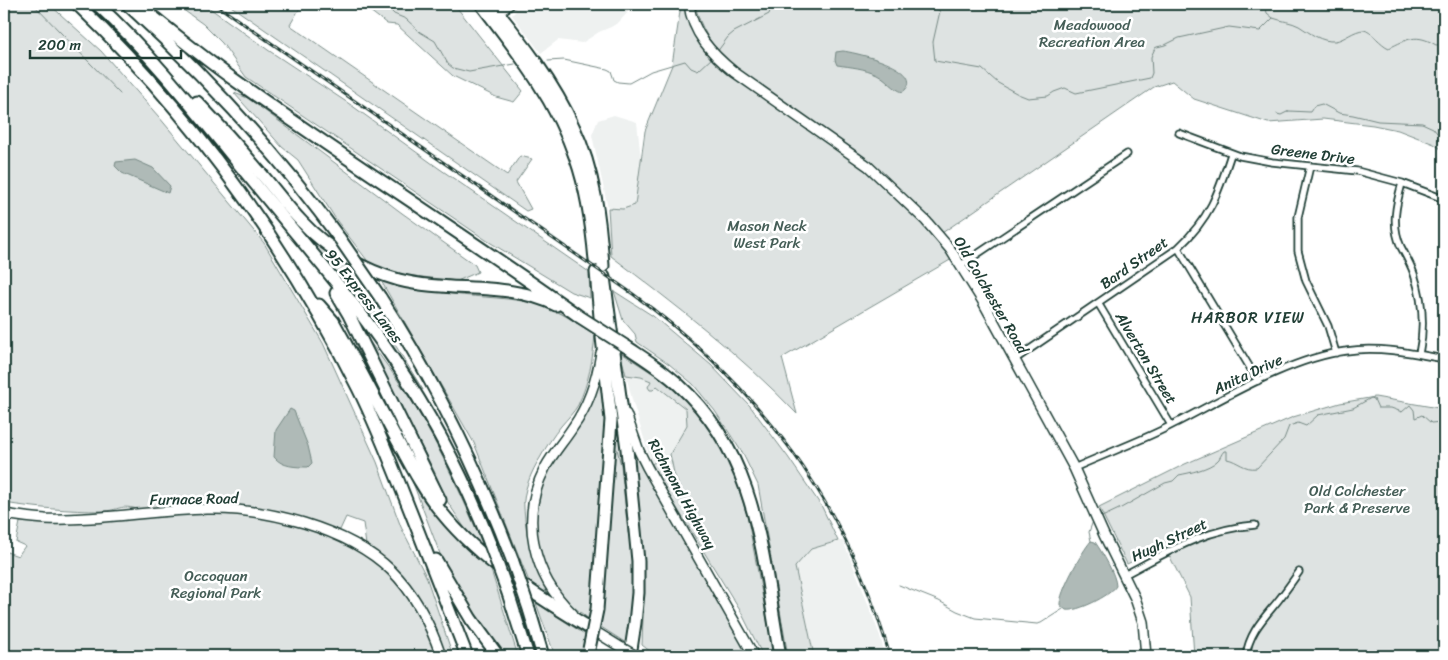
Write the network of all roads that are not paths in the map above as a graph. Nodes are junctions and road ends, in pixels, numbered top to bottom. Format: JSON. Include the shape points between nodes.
{"nodes":[{"id":1,"x":77,"y":4,"type":"edge"},
{"id":2,"x":97,"y":4,"type":"edge"},
{"id":3,"x":127,"y":4,"type":"edge"},
{"id":4,"x":137,"y":4,"type":"edge"},
{"id":5,"x":481,"y":4,"type":"edge"},
{"id":6,"x":510,"y":4,"type":"edge"},
{"id":7,"x":689,"y":4,"type":"edge"},
{"id":8,"x":494,"y":11,"type":"edge"},
{"id":9,"x":152,"y":60,"type":"junction"},
{"id":10,"x":1179,"y":132,"type":"dead end"},
{"id":11,"x":1127,"y":154,"type":"dead end"},
{"id":12,"x":1231,"y":154,"type":"junction"},
{"id":13,"x":1310,"y":166,"type":"junction"},
{"id":14,"x":1402,"y":183,"type":"junction"},
{"id":15,"x":1444,"y":199,"type":"edge"},
{"id":16,"x":1178,"y":248,"type":"junction"},
{"id":17,"x":314,"y":256,"type":"junction"},
{"id":18,"x":961,"y":266,"type":"junction"},
{"id":19,"x":600,"y":268,"type":"junction"},
{"id":20,"x":308,"y":293,"type":"junction"},
{"id":21,"x":1098,"y":303,"type":"junction"},
{"id":22,"x":580,"y":317,"type":"junction"},
{"id":23,"x":602,"y":343,"type":"junction"},
{"id":24,"x":1336,"y":353,"type":"junction"},
{"id":25,"x":1419,"y":354,"type":"junction"},
{"id":26,"x":1444,"y":359,"type":"edge"},
{"id":27,"x":1014,"y":360,"type":"junction"},
{"id":28,"x":1258,"y":382,"type":"junction"},
{"id":29,"x":618,"y":387,"type":"junction"},
{"id":30,"x":1171,"y":426,"type":"junction"},
{"id":31,"x":1074,"y":468,"type":"junction"},
{"id":32,"x":4,"y":514,"type":"edge"},
{"id":33,"x":1255,"y":525,"type":"dead end"},
{"id":34,"x":417,"y":528,"type":"junction"},
{"id":35,"x":477,"y":549,"type":"junction"},
{"id":36,"x":1299,"y":572,"type":"dead end"},
{"id":37,"x":1124,"y":575,"type":"junction"},
{"id":38,"x":588,"y":627,"type":"junction"},
{"id":39,"x":626,"y":652,"type":"edge"},
{"id":40,"x":588,"y":653,"type":"edge"},
{"id":41,"x":441,"y":656,"type":"edge"},
{"id":42,"x":467,"y":656,"type":"edge"},
{"id":43,"x":498,"y":656,"type":"edge"},
{"id":44,"x":528,"y":656,"type":"edge"},
{"id":45,"x":543,"y":656,"type":"edge"},
{"id":46,"x":636,"y":656,"type":"edge"},
{"id":47,"x":754,"y":656,"type":"edge"},
{"id":48,"x":780,"y":656,"type":"edge"},
{"id":49,"x":1146,"y":656,"type":"edge"},
{"id":50,"x":1246,"y":656,"type":"edge"}],
"edges":[{"from":1,"to":20,"type":"highway","via":[[134,61],[192,128],[258,215]]},
{"from":2,"to":9,"type":"highway","name":"95 Express Lanes"},
{"from":3,"to":45,"type":"highway","bridge":true,"via":[[187,61],[295,180],[380,297],[457,432],[488,499],[513,562]]},
{"from":4,"to":22,"type":"highway","via":[[236,81]]},
{"from":5,"to":8,"type":"highway","name":"Richmond Highway"},
{"from":6,"to":8,"type":"main road"},
{"from":7,"to":18,"type":"main road","name":"Old Colchester Road","via":[[696,29],[719,59],[868,166],[941,237]]},
{"from":8,"to":19,"type":"highway","name":"Richmond Highway","via":[[544,91],[570,142],[586,196]]},
{"from":9,"to":17,"type":"highway","name":"95 Express Lanes"},
{"from":9,"to":22,"type":"highway","via":[[216,122],[303,224],[346,257],[398,280],[522,294],[552,303]]},
{"from":10,"to":12,"type":"street","name":"Greene Drive"},
{"from":11,"to":18,"type":"street"},
{"from":12,"to":13,"type":"street","name":"Greene Drive"},
{"from":12,"to":16,"type":"street","name":"Bard Street","via":[[1211,208],[1192,236]]},
{"from":13,"to":14,"type":"street","name":"Greene Drive","via":[[1357,171]]},
{"from":13,"to":24,"type":"street","via":[[1298,217],[1298,251],[1306,281],[1328,326]]},
{"from":14,"to":15,"type":"street","name":"Greene Drive"},
{"from":14,"to":25,"type":"street","via":[[1395,222],[1398,239],[1414,272],[1421,299],[1423,326]]},
{"from":16,"to":21,"type":"street","name":"Bard Street"},
{"from":16,"to":28,"type":"street"},
{"from":17,"to":35,"type":"highway","via":[[349,315],[440,501]]},
{"from":17,"to":44,"type":"highway","name":"95 Express Lanes","bridge":true,"via":[[366,321],[415,392],[453,460],[490,544]]},
{"from":18,"to":27,"type":"main road","name":"Old Colchester Road"},
{"from":19,"to":23,"type":"highway","name":"Richmond Highway"},
{"from":19,"to":29,"type":"highway","name":"Richmond Highway"},
{"from":20,"to":34,"type":"highway","via":[[374,422]]},
{"from":20,"to":35,"type":"highway","via":[[333,321],[424,488],[450,523]]},
{"from":21,"to":27,"type":"street","name":"Bard Street"},
{"from":21,"to":30,"type":"street","name":"Alverton Street"},
{"from":22,"to":48,"type":"highway","bridge":true,"via":[[657,367],[690,396],[719,432],[746,485],[753,509]]},
{"from":23,"to":38,"type":"main road","name":"Richmond Highway","via":[[590,395],[577,421],[544,469],[532,513],[535,551],[546,581],[565,606]]},
{"from":23,"to":40,"type":"highway","bridge":true,"via":[[611,430],[597,610]]},
{"from":24,"to":25,"type":"street","name":"Anita Drive","via":[[1380,349]]},
{"from":24,"to":28,"type":"street","name":"Anita Drive","via":[[1299,364]]},
{"from":25,"to":26,"type":"street","name":"Anita Drive"},
{"from":27,"to":31,"type":"main road","name":"Old Colchester Road"},
{"from":28,"to":30,"type":"street","name":"Anita Drive"},
{"from":29,"to":39,"type":"highway","via":[[638,569],[635,623]]},
{"from":29,"to":47,"type":"main road","name":"Richmond Highway","via":[[630,428],[647,467]]},
{"from":30,"to":31,"type":"street","name":"Anita Drive"},
{"from":31,"to":37,"type":"main road","name":"Old Colchester Road"},
{"from":32,"to":41,"type":"main road","name":"Furnace Road","via":[[59,519],[225,509],[260,513],[312,526],[354,542],[390,569],[419,606]]},
{"from":33,"to":37,"type":"street","name":"Hugh Street","via":[[1201,536]]},
{"from":34,"to":42,"type":"highway"},
{"from":34,"to":43,"type":"highway","via":[[459,601]]},
{"from":35,"to":38,"type":"highway","via":[[536,595]]},
{"from":36,"to":50,"type":"street","via":[[1256,626]]},
{"from":37,"to":49,"type":"main road","name":"Old Colchester Road","via":[[1143,622]]},
{"from":38,"to":39,"type":"main road","name":"Richmond Highway"},
{"from":39,"to":46,"type":"main road","name":"Richmond Highway","bridge":true}]}
